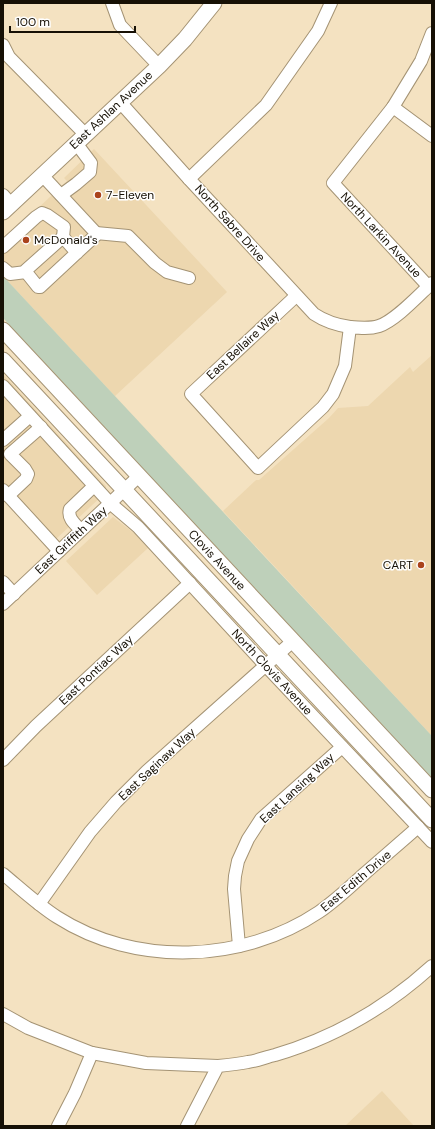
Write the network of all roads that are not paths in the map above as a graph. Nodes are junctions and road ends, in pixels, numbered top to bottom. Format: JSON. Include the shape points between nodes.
{"nodes":[{"id":1,"x":112,"y":3,"type":"edge"},
{"id":2,"x":214,"y":3,"type":"edge"},
{"id":3,"x":331,"y":3,"type":"edge"},
{"id":4,"x":432,"y":33,"type":"edge"},
{"id":5,"x":3,"y":45,"type":"edge"},
{"id":6,"x":159,"y":66,"type":"junction"},
{"id":7,"x":120,"y":102,"type":"junction"},
{"id":8,"x":393,"y":107,"type":"junction"},
{"id":9,"x":432,"y":136,"type":"edge"},
{"id":10,"x":80,"y":139,"type":"junction"},
{"id":11,"x":42,"y":175,"type":"junction"},
{"id":12,"x":189,"y":179,"type":"junction"},
{"id":13,"x":61,"y":195,"type":"junction"},
{"id":14,"x":6,"y":204,"type":"edge"},
{"id":15,"x":96,"y":233,"type":"junction"},
{"id":16,"x":63,"y":238,"type":"junction"},
{"id":17,"x":3,"y":247,"type":"edge"},
{"id":18,"x":77,"y":252,"type":"junction"},
{"id":19,"x":3,"y":268,"type":"edge"},
{"id":20,"x":26,"y":272,"type":"junction"},
{"id":21,"x":190,"y":278,"type":"dead end"},
{"id":22,"x":430,"y":284,"type":"edge"},
{"id":23,"x":296,"y":296,"type":"junction"},
{"id":24,"x":350,"y":327,"type":"junction"},
{"id":25,"x":3,"y":330,"type":"edge"},
{"id":26,"x":3,"y":360,"type":"edge"},
{"id":27,"x":3,"y":386,"type":"edge"},
{"id":28,"x":30,"y":416,"type":"junction"},
{"id":29,"x":40,"y":427,"type":"junction"},
{"id":30,"x":3,"y":440,"type":"edge"},
{"id":31,"x":7,"y":454,"type":"edge"},
{"id":32,"x":139,"y":476,"type":"junction"},
{"id":33,"x":94,"y":486,"type":"junction"},
{"id":34,"x":124,"y":490,"type":"junction"},
{"id":35,"x":6,"y":493,"type":"edge"},
{"id":36,"x":110,"y":503,"type":"junction"},
{"id":37,"x":81,"y":530,"type":"junction"},
{"id":38,"x":59,"y":551,"type":"junction"},
{"id":39,"x":3,"y":582,"type":"edge"},
{"id":40,"x":190,"y":583,"type":"junction"},
{"id":41,"x":14,"y":594,"type":"junction"},
{"id":42,"x":3,"y":604,"type":"edge"},
{"id":43,"x":293,"y":641,"type":"junction"},
{"id":44,"x":278,"y":654,"type":"junction"},
{"id":45,"x":265,"y":665,"type":"junction"},
{"id":46,"x":342,"y":747,"type":"junction"},
{"id":47,"x":3,"y":760,"type":"edge"},
{"id":48,"x":432,"y":790,"type":"edge"},
{"id":49,"x":432,"y":820,"type":"edge"},
{"id":50,"x":418,"y":827,"type":"junction"},
{"id":51,"x":432,"y":842,"type":"edge"},
{"id":52,"x":3,"y":874,"type":"edge"},
{"id":53,"x":39,"y":904,"type":"junction"},
{"id":54,"x":239,"y":946,"type":"junction"},
{"id":55,"x":432,"y":966,"type":"edge"},
{"id":56,"x":3,"y":1014,"type":"edge"},
{"id":57,"x":92,"y":1053,"type":"junction"},
{"id":58,"x":218,"y":1066,"type":"junction"},
{"id":59,"x":58,"y":1126,"type":"edge"},
{"id":60,"x":187,"y":1126,"type":"edge"}],
"edges":[{"from":1,"to":6,"type":"street","via":[[120,25]]},
{"from":2,"to":6,"type":"main road","name":"East Ashlan Avenue","via":[[185,40]]},
{"from":3,"to":12,"type":"street","via":[[318,31],[266,105]]},
{"from":4,"to":8,"type":"street","via":[[421,61]]},
{"from":5,"to":10,"type":"street","via":[[9,57]]},
{"from":6,"to":7,"type":"main road","name":"East Ashlan Avenue"},
{"from":7,"to":10,"type":"main road","name":"East Ashlan Avenue"},
{"from":7,"to":12,"type":"street","name":"North Sabre Drive"},
{"from":8,"to":9,"type":"street"},
{"from":8,"to":22,"type":"street","name":"North Larkin Avenue","via":[[333,183]]},
{"from":10,"to":11,"type":"main road","name":"East Ashlan Avenue"},
{"from":10,"to":13,"type":"street","via":[[92,163],[90,172]]},
{"from":11,"to":13,"type":"street"},
{"from":11,"to":14,"type":"main road","name":"East Ashlan Avenue"},
{"from":12,"to":23,"type":"street","name":"North Sabre Drive"},
{"from":13,"to":15,"type":"street"},
{"from":15,"to":18,"type":"street"},
{"from":15,"to":21,"type":"street","via":[[128,236],[167,272]]},
{"from":16,"to":17,"type":"street","via":[[64,227],[42,213]]},
{"from":16,"to":18,"type":"street"},
{"from":16,"to":20,"type":"street"},
{"from":18,"to":20,"type":"street","via":[[40,287]]},
{"from":19,"to":20,"type":"street","via":[[10,274]]},
{"from":22,"to":24,"type":"street","name":"North Sabre Drive","via":[[388,322],[369,328]]},
{"from":23,"to":24,"type":"street","name":"North Sabre Drive","via":[[324,320]]},
{"from":23,"to":24,"type":"street","name":"East Bellaire Way","via":[[191,394],[258,468],[323,407],[333,394],[345,366]]},
{"from":25,"to":32,"type":"main road","name":"Clovis Avenue"},
{"from":26,"to":34,"type":"main road","name":"Clovis Avenue"},
{"from":27,"to":28,"type":"street","name":"North Clovis Avenue"},
{"from":28,"to":29,"type":"street","name":"North Clovis Avenue"},
{"from":28,"to":30,"type":"street"},
{"from":29,"to":31,"type":"street"},
{"from":29,"to":33,"type":"street","name":"North Clovis Avenue"},
{"from":31,"to":35,"type":"street","via":[[28,474],[26,479]]},
{"from":32,"to":34,"type":"street","name":"East Griffith Way"},
{"from":32,"to":43,"type":"main road","name":"Clovis Avenue"},
{"from":33,"to":36,"type":"street","name":"North Clovis Avenue"},
{"from":33,"to":37,"type":"street","via":[[68,514]]},
{"from":34,"to":36,"type":"street","name":"East Griffith Way"},
{"from":34,"to":44,"type":"main road","name":"Clovis Avenue"},
{"from":35,"to":38,"type":"street"},
{"from":36,"to":37,"type":"street","name":"East Griffith Way"},
{"from":36,"to":40,"type":"street","name":"North Clovis Avenue","via":[[138,527]]},
{"from":37,"to":38,"type":"street","name":"East Griffith Way"},
{"from":38,"to":41,"type":"street","name":"East Griffith Way"},
{"from":39,"to":41,"type":"street"},
{"from":40,"to":45,"type":"street","name":"North Clovis Avenue"},
{"from":40,"to":47,"type":"street","name":"East Pontiac Way","via":[[36,726]]},
{"from":41,"to":42,"type":"street","name":"East Griffith Way"},
{"from":43,"to":44,"type":"street","name":"East Saginaw Way"},
{"from":43,"to":48,"type":"main road","name":"Clovis Avenue"},
{"from":44,"to":45,"type":"street","name":"East Saginaw Way"},
{"from":44,"to":49,"type":"main road","name":"Clovis Avenue"},
{"from":45,"to":46,"type":"street","name":"North Clovis Avenue"},
{"from":45,"to":53,"type":"street","name":"East Saginaw Way","via":[[116,802],[90,832]]},
{"from":46,"to":50,"type":"street","name":"North Clovis Avenue"},
{"from":46,"to":54,"type":"street","name":"East Lansing Way","via":[[262,819],[248,839],[238,861],[235,876]]},
{"from":50,"to":51,"type":"street","name":"North Clovis Avenue"},
{"from":50,"to":54,"type":"street","name":"East Edith Drive","via":[[318,913],[280,933]]},
{"from":52,"to":53,"type":"street","name":"East Edith Drive"},
{"from":53,"to":54,"type":"street","name":"East Edith Drive","via":[[79,929],[137,949],[194,952]]},
{"from":55,"to":58,"type":"street","via":[[392,999],[361,1019],[327,1036],[289,1051],[249,1062]]},
{"from":56,"to":57,"type":"street","via":[[28,1028]]},
{"from":57,"to":58,"type":"street","via":[[146,1063]]},
{"from":57,"to":59,"type":"street"},
{"from":58,"to":60,"type":"street"}]}
